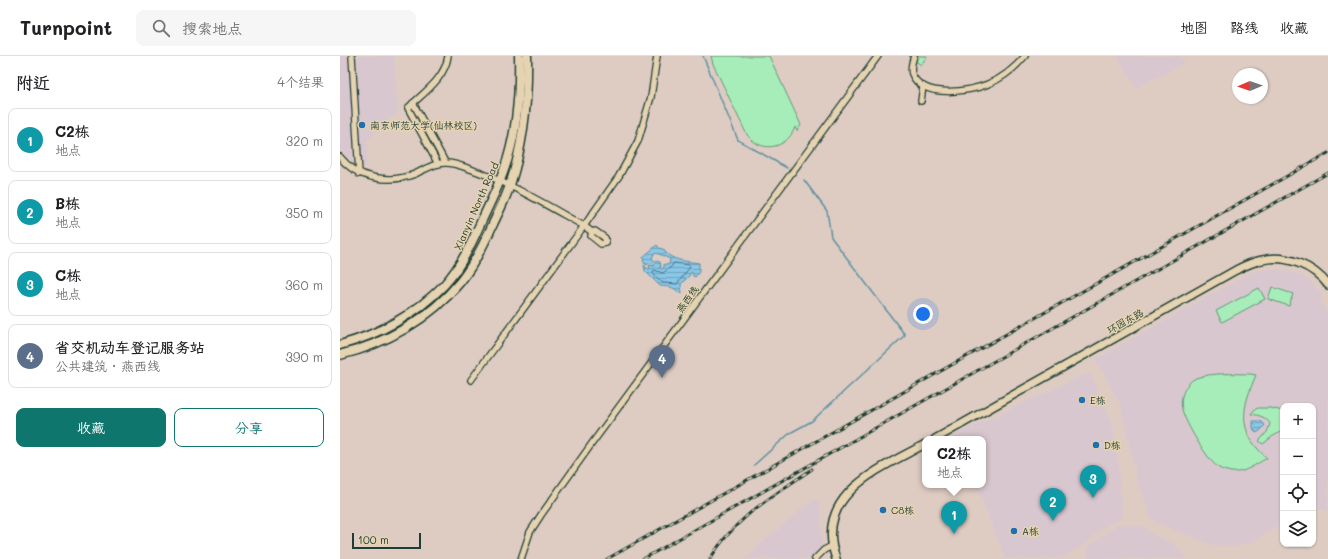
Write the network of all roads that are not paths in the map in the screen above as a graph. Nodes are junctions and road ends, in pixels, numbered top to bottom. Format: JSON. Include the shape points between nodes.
{"nodes":[{"id":1,"x":352,"y":56,"type":"edge"},
{"id":2,"x":448,"y":56,"type":"edge"},
{"id":3,"x":519,"y":56,"type":"edge"},
{"id":4,"x":527,"y":56,"type":"edge"},
{"id":5,"x":657,"y":56,"type":"edge"},
{"id":6,"x":878,"y":56,"type":"edge"},
{"id":7,"x":914,"y":56,"type":"edge"},
{"id":8,"x":1025,"y":56,"type":"edge"},
{"id":9,"x":923,"y":86,"type":"junction"},
{"id":10,"x":921,"y":101,"type":"dead end"},
{"id":11,"x":413,"y":104,"type":"junction"},
{"id":12,"x":340,"y":157,"type":"edge"},
{"id":13,"x":445,"y":162,"type":"junction"},
{"id":14,"x":342,"y":163,"type":"edge"},
{"id":15,"x":438,"y":164,"type":"junction"},
{"id":16,"x":360,"y":174,"type":"junction"},
{"id":17,"x":500,"y":181,"type":"junction"},
{"id":18,"x":510,"y":186,"type":"junction"},
{"id":19,"x":584,"y":226,"type":"junction"},
{"id":20,"x":592,"y":232,"type":"dead end"},
{"id":21,"x":1328,"y":285,"type":"edge"},
{"id":22,"x":340,"y":345,"type":"edge"},
{"id":23,"x":340,"y":355,"type":"edge"},
{"id":24,"x":471,"y":380,"type":"dead end"},
{"id":25,"x":940,"y":436,"type":"edge"},
{"id":26,"x":922,"y":446,"type":"edge"},
{"id":27,"x":832,"y":546,"type":"junction"},
{"id":28,"x":521,"y":559,"type":"edge"},
{"id":29,"x":815,"y":559,"type":"edge"},
{"id":30,"x":836,"y":559,"type":"edge"}],
"edges":[{"from":1,"to":16,"type":"street"},
{"from":2,"to":11,"type":"street","via":[[440,76]]},
{"from":3,"to":17,"type":"main road","name":"Xianyin North Road","via":[[516,120]]},
{"from":4,"to":18,"type":"main road","name":"Xianyin North Road","via":[[525,121]]},
{"from":5,"to":19,"type":"street","via":[[651,97],[638,141],[619,176]]},
{"from":6,"to":28,"type":"street","name":"燕西线","via":[[545,509],[530,532]]},
{"from":7,"to":9,"type":"street","via":[[912,74]]},
{"from":8,"to":9,"type":"street","via":[[1002,77],[976,88],[947,92]]},
{"from":9,"to":10,"type":"street"},
{"from":11,"to":13,"type":"street"},
{"from":11,"to":15,"type":"street","via":[[408,108]]},
{"from":12,"to":14,"type":"street"},
{"from":13,"to":15,"type":"street"},
{"from":13,"to":17,"type":"street"},
{"from":14,"to":16,"type":"street"},
{"from":15,"to":16,"type":"street","via":[[401,178],[375,178]]},
{"from":17,"to":18,"type":"street"},
{"from":17,"to":22,"type":"main road","name":"Xianyin North Road","via":[[477,233],[461,262],[443,286],[420,306],[388,327]]},
{"from":18,"to":19,"type":"street"},
{"from":18,"to":23,"type":"main road","name":"Xianyin North Road","via":[[470,268],[450,292],[428,313],[399,331],[366,348]]},
{"from":19,"to":20,"type":"street"},
{"from":19,"to":24,"type":"street"},
{"from":21,"to":25,"type":"street","name":"环园东路","via":[[1317,274],[1294,262],[1272,259],[1253,262]]},
{"from":26,"to":27,"type":"street","via":[[863,479],[847,493],[836,513]]},
{"from":27,"to":29,"type":"street"},
{"from":27,"to":30,"type":"street"}]}
